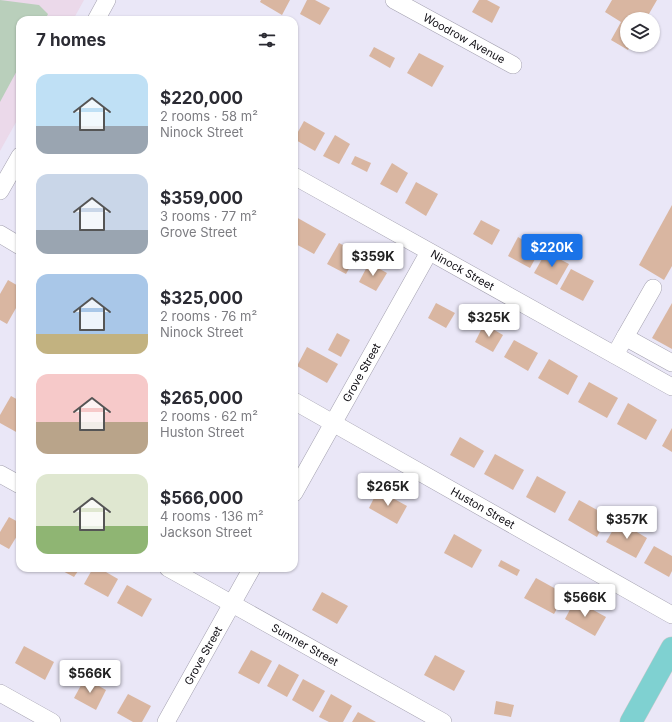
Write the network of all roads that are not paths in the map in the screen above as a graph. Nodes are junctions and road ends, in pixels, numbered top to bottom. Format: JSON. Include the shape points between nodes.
{"nodes":[{"id":1,"x":107,"y":0,"type":"edge"},
{"id":2,"x":394,"y":0,"type":"edge"},
{"id":3,"x":98,"y":16,"type":"edge"},
{"id":4,"x":513,"y":65,"type":"dead end"},
{"id":5,"x":16,"y":163,"type":"edge"},
{"id":6,"x":298,"y":178,"type":"edge"},
{"id":7,"x":0,"y":191,"type":"edge"},
{"id":8,"x":0,"y":234,"type":"edge"},
{"id":9,"x":16,"y":244,"type":"edge"},
{"id":10,"x":430,"y":252,"type":"junction"},
{"id":11,"x":653,"y":288,"type":"dead end"},
{"id":12,"x":625,"y":338,"type":"junction"},
{"id":13,"x":615,"y":355,"type":"junction"},
{"id":14,"x":672,"y":363,"type":"edge"},
{"id":15,"x":672,"y":387,"type":"edge"},
{"id":16,"x":298,"y":403,"type":"edge"},
{"id":17,"x":333,"y":423,"type":"junction"},
{"id":18,"x":0,"y":474,"type":"edge"},
{"id":19,"x":16,"y":483,"type":"edge"},
{"id":20,"x":298,"y":487,"type":"edge"},
{"id":21,"x":175,"y":572,"type":"edge"},
{"id":22,"x":250,"y":572,"type":"edge"},
{"id":23,"x":232,"y":604,"type":"junction"},
{"id":24,"x":672,"y":615,"type":"edge"},
{"id":25,"x":672,"y":648,"type":"edge"},
{"id":26,"x":0,"y":693,"type":"edge"},
{"id":27,"x":52,"y":722,"type":"edge"},
{"id":28,"x":166,"y":722,"type":"edge"},
{"id":29,"x":443,"y":722,"type":"edge"},
{"id":30,"x":631,"y":722,"type":"edge"}],
"edges":[{"from":1,"to":3,"type":"street"},
{"from":2,"to":4,"type":"street","name":"Woodrow Avenue"},
{"from":5,"to":7,"type":"street"},
{"from":6,"to":10,"type":"street","name":"Ninock Street"},
{"from":8,"to":9,"type":"street"},
{"from":10,"to":13,"type":"street","name":"Ninock Street"},
{"from":10,"to":17,"type":"street","name":"Grove Street"},
{"from":11,"to":12,"type":"street"},
{"from":12,"to":13,"type":"street"},
{"from":12,"to":14,"type":"street"},
{"from":13,"to":15,"type":"street","name":"Ninock Street"},
{"from":16,"to":17,"type":"street","name":"Huston Street"},
{"from":17,"to":20,"type":"street","name":"Grove Street"},
{"from":17,"to":24,"type":"street","name":"Huston Street"},
{"from":18,"to":19,"type":"street"},
{"from":21,"to":23,"type":"street","name":"Sumner Street"},
{"from":22,"to":23,"type":"street","name":"Grove Street"},
{"from":23,"to":28,"type":"street","name":"Grove Street"},
{"from":23,"to":29,"type":"street","name":"Sumner Street"},
{"from":25,"to":30,"type":"main road"},
{"from":26,"to":27,"type":"street"}]}
